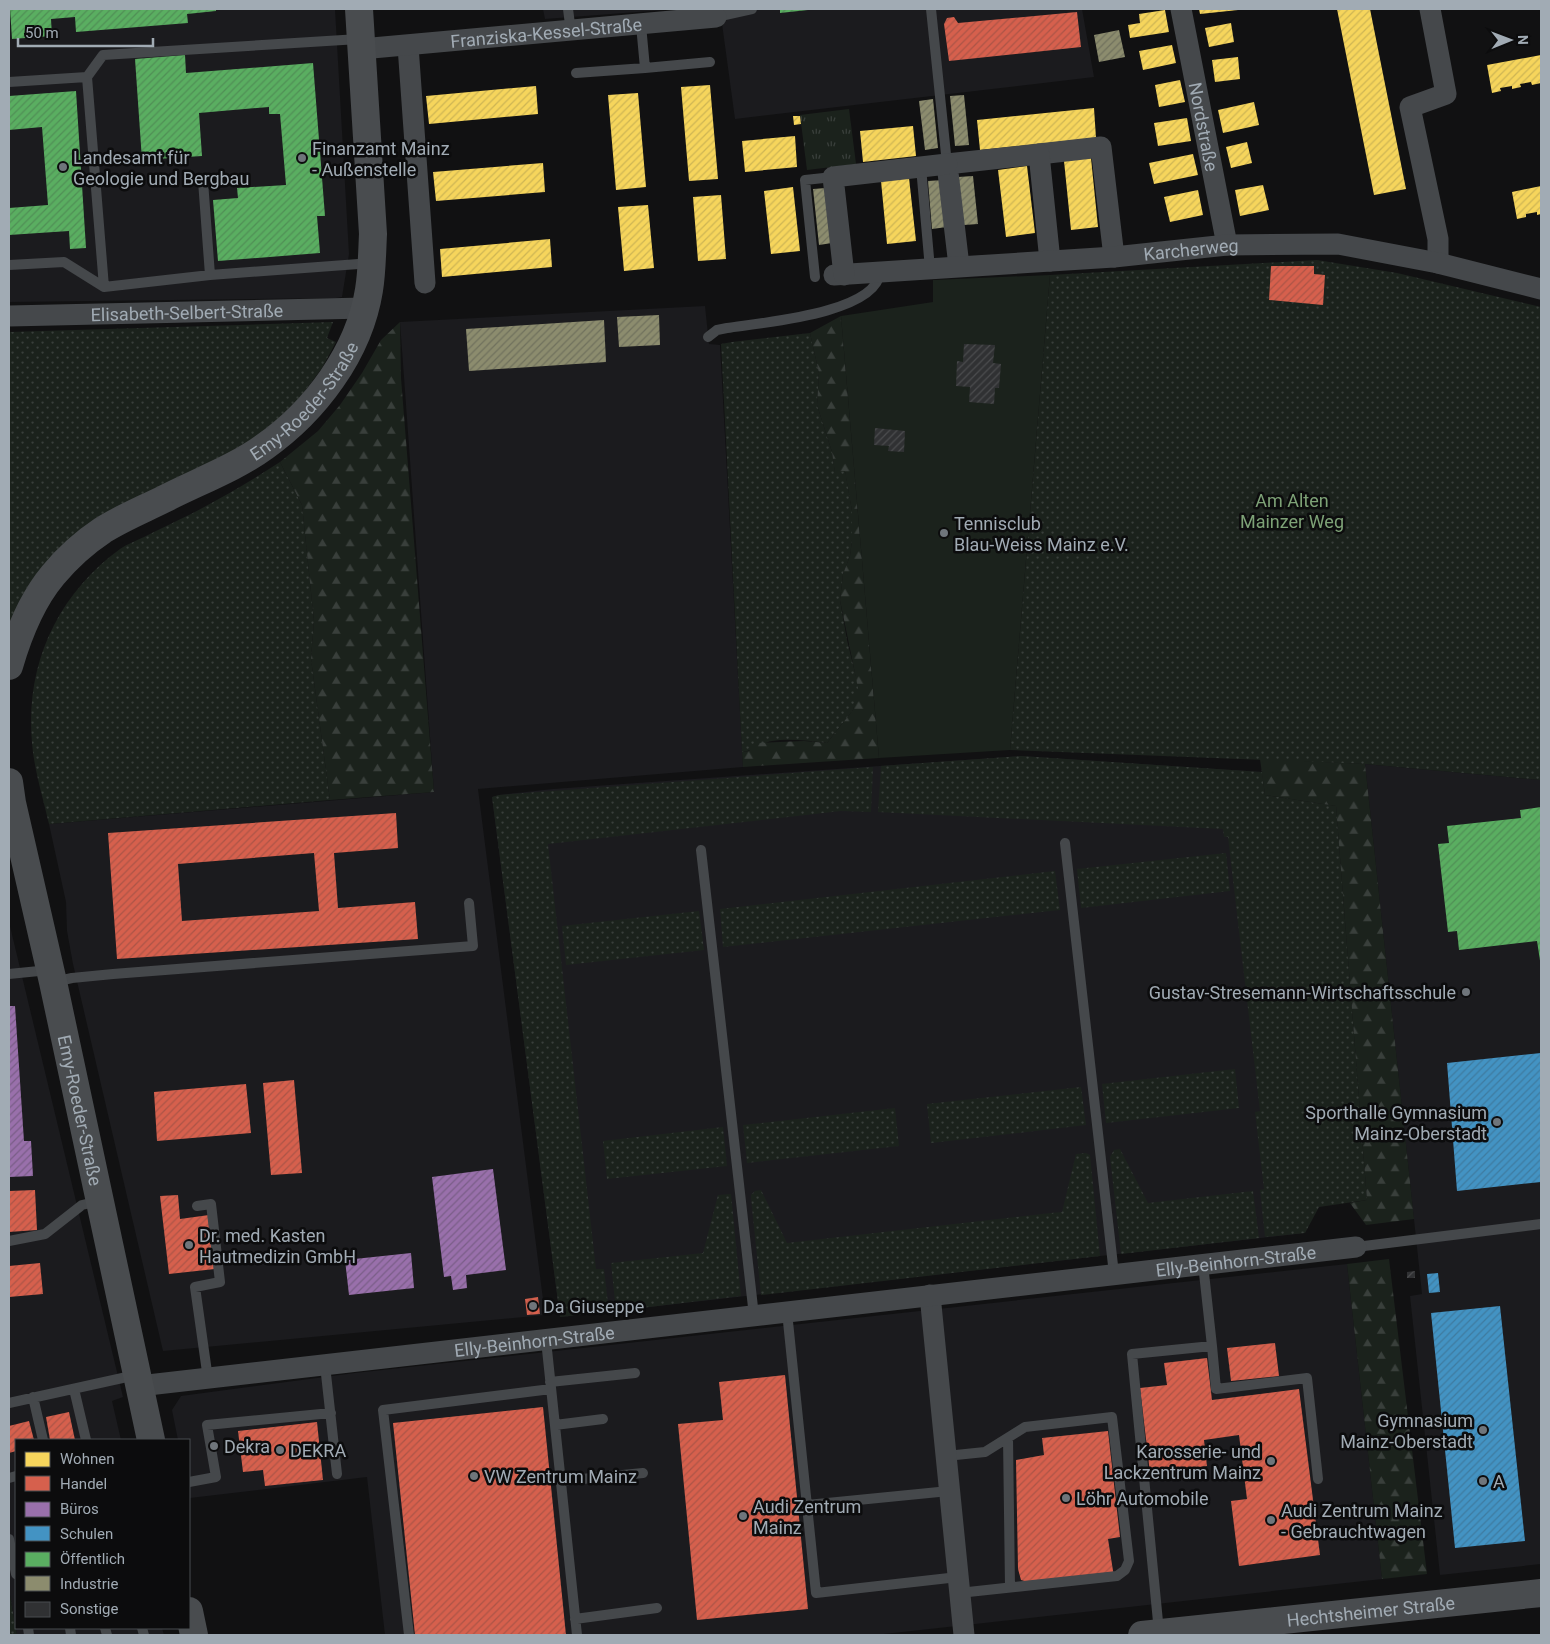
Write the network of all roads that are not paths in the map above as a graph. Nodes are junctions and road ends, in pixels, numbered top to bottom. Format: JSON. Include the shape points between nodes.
{"nodes":[{"id":1,"x":359,"y":9,"type":"edge"},
{"id":2,"x":568,"y":9,"type":"edge"},
{"id":3,"x":752,"y":9,"type":"edge"},
{"id":4,"x":931,"y":9,"type":"edge"},
{"id":5,"x":935,"y":9,"type":"edge"},
{"id":6,"x":1181,"y":9,"type":"edge"},
{"id":7,"x":1430,"y":9,"type":"edge"},
{"id":8,"x":716,"y":17,"type":"joint"},
{"id":9,"x":641,"y":25,"type":"junction"},
{"id":10,"x":571,"y":32,"type":"junction"},
{"id":11,"x":361,"y":44,"type":"junction"},
{"id":12,"x":408,"y":46,"type":"junction"},
{"id":13,"x":710,"y":62,"type":"dead end"},
{"id":14,"x":645,"y":68,"type":"junction"},
{"id":15,"x":576,"y":73,"type":"dead end"},
{"id":16,"x":87,"y":77,"type":"junction"},
{"id":17,"x":9,"y":82,"type":"edge"},
{"id":18,"x":1039,"y":154,"type":"junction"},
{"id":19,"x":947,"y":164,"type":"junction"},
{"id":20,"x":921,"y":167,"type":"junction"},
{"id":21,"x":833,"y":178,"type":"junction"},
{"id":22,"x":203,"y":182,"type":"dead end"},
{"id":23,"x":1227,"y":245,"type":"junction"},
{"id":24,"x":1114,"y":256,"type":"junction"},
{"id":25,"x":1050,"y":261,"type":"junction"},
{"id":26,"x":372,"y":263,"type":"junction"},
{"id":27,"x":1438,"y":263,"type":"junction"},
{"id":28,"x":9,"y":265,"type":"edge"},
{"id":29,"x":959,"y":266,"type":"junction"},
{"id":30,"x":930,"y":269,"type":"junction"},
{"id":31,"x":880,"y":272,"type":"junction"},
{"id":32,"x":210,"y":275,"type":"junction"},
{"id":33,"x":831,"y":276,"type":"junction"},
{"id":34,"x":425,"y":282,"type":"dead end"},
{"id":35,"x":104,"y":287,"type":"junction"},
{"id":36,"x":1541,"y":288,"type":"edge"},
{"id":37,"x":365,"y":308,"type":"junction"},
{"id":38,"x":9,"y":316,"type":"edge"},
{"id":39,"x":708,"y":337,"type":"dead end"},
{"id":40,"x":9,"y":666,"type":"edge"},
{"id":41,"x":9,"y":782,"type":"edge"},
{"id":42,"x":1065,"y":843,"type":"dead end"},
{"id":43,"x":701,"y":850,"type":"dead end"},
{"id":44,"x":469,"y":903,"type":"dead end"},
{"id":45,"x":9,"y":974,"type":"edge"},
{"id":46,"x":51,"y":976,"type":"junction"},
{"id":47,"x":100,"y":1201,"type":"junction"},
{"id":48,"x":197,"y":1206,"type":"dead end"},
{"id":49,"x":1541,"y":1224,"type":"edge"},
{"id":50,"x":9,"y":1241,"type":"edge"},
{"id":51,"x":1356,"y":1247,"type":"joint"},
{"id":52,"x":1203,"y":1264,"type":"junction"},
{"id":53,"x":1114,"y":1274,"type":"junction"},
{"id":54,"x":930,"y":1296,"type":"junction"},
{"id":55,"x":787,"y":1312,"type":"junction"},
{"id":56,"x":754,"y":1316,"type":"junction"},
{"id":57,"x":546,"y":1340,"type":"junction"},
{"id":58,"x":1212,"y":1346,"type":"junction"},
{"id":59,"x":325,"y":1365,"type":"junction"},
{"id":60,"x":635,"y":1373,"type":"dead end"},
{"id":61,"x":208,"y":1379,"type":"junction"},
{"id":62,"x":138,"y":1381,"type":"junction"},
{"id":63,"x":551,"y":1386,"type":"junction"},
{"id":64,"x":69,"y":1390,"type":"junction"},
{"id":65,"x":34,"y":1397,"type":"junction"},
{"id":66,"x":9,"y":1403,"type":"edge"},
{"id":67,"x":331,"y":1413,"type":"junction"},
{"id":68,"x":603,"y":1419,"type":"dead end"},
{"id":69,"x":555,"y":1425,"type":"junction"},
{"id":70,"x":1008,"y":1438,"type":"junction"},
{"id":71,"x":43,"y":1439,"type":"edge"},
{"id":72,"x":86,"y":1439,"type":"edge"},
{"id":73,"x":151,"y":1439,"type":"edge"},
{"id":74,"x":946,"y":1456,"type":"junction"},
{"id":75,"x":337,"y":1474,"type":"dead end"},
{"id":76,"x":643,"y":1474,"type":"dead end"},
{"id":77,"x":1318,"y":1479,"type":"dead end"},
{"id":78,"x":561,"y":1481,"type":"junction"},
{"id":79,"x":190,"y":1482,"type":"edge"},
{"id":80,"x":949,"y":1491,"type":"junction"},
{"id":81,"x":807,"y":1505,"type":"junction"},
{"id":82,"x":9,"y":1538,"type":"edge"},
{"id":83,"x":15,"y":1569,"type":"edge"},
{"id":84,"x":959,"y":1585,"type":"junction"},
{"id":85,"x":1010,"y":1587,"type":"junction"},
{"id":86,"x":1541,"y":1593,"type":"edge"},
{"id":87,"x":657,"y":1608,"type":"dead end"},
{"id":88,"x":190,"y":1616,"type":"edge"},
{"id":89,"x":576,"y":1619,"type":"junction"},
{"id":90,"x":1150,"y":1634,"type":"edge"},
{"id":91,"x":194,"y":1635,"type":"edge"},
{"id":92,"x":409,"y":1635,"type":"edge"},
{"id":93,"x":577,"y":1635,"type":"edge"},
{"id":94,"x":964,"y":1635,"type":"edge"}],
"edges":[{"from":1,"to":11,"type":"street","name":"Emy-Roeder-Straße"},
{"from":2,"to":10,"type":"lane"},
{"from":3,"to":8,"type":"lane"},
{"from":4,"to":5,"type":"lane"},
{"from":4,"to":19,"type":"lane"},
{"from":6,"to":23,"type":"street","name":"Nordstraße"},
{"from":7,"to":27,"type":"street","via":[[1446,94],[1410,107],[1438,239]]},
{"from":8,"to":9,"type":"street","name":"Franziska-Kessel-Straße"},
{"from":9,"to":10,"type":"street","name":"Franziska-Kessel-Straße"},
{"from":9,"to":14,"type":"lane"},
{"from":10,"to":12,"type":"street","name":"Franziska-Kessel-Straße"},
{"from":11,"to":12,"type":"street","name":"Franziska-Kessel-Straße"},
{"from":11,"to":16,"type":"lane","via":[[103,55]]},
{"from":11,"to":26,"type":"street","name":"Emy-Roeder-Straße"},
{"from":12,"to":34,"type":"street"},
{"from":13,"to":14,"type":"lane"},
{"from":14,"to":15,"type":"lane"},
{"from":16,"to":17,"type":"lane"},
{"from":16,"to":35,"type":"lane"},
{"from":18,"to":19,"type":"street"},
{"from":18,"to":24,"type":"street","via":[[1100,147]]},
{"from":18,"to":25,"type":"street"},
{"from":19,"to":20,"type":"street"},
{"from":19,"to":29,"type":"street"},
{"from":20,"to":21,"type":"street"},
{"from":20,"to":30,"type":"lane"},
{"from":21,"to":33,"type":"street"},
{"from":21,"to":33,"type":"lane","via":[[805,180]]},
{"from":22,"to":32,"type":"lane"},
{"from":23,"to":24,"type":"street","name":"Karcherweg"},
{"from":23,"to":27,"type":"street","name":"Karcherweg","via":[[1338,244]]},
{"from":24,"to":25,"type":"street","name":"Karcherweg"},
{"from":25,"to":29,"type":"street","name":"Karcherweg"},
{"from":26,"to":32,"type":"lane"},
{"from":26,"to":37,"type":"street","name":"Emy-Roeder-Straße"},
{"from":27,"to":36,"type":"street","name":"Karcherweg"},
{"from":28,"to":35,"type":"lane","via":[[64,262]]},
{"from":29,"to":30,"type":"street","name":"Karcherweg"},
{"from":30,"to":31,"type":"street","name":"Karcherweg"},
{"from":31,"to":33,"type":"street","name":"Karcherweg"},
{"from":31,"to":39,"type":"lane","via":[[871,288],[844,306],[717,330]]},
{"from":32,"to":35,"type":"lane"},
{"from":37,"to":38,"type":"street","name":"Elisabeth-Selbert-Straße"},
{"from":37,"to":40,"type":"street","name":"Emy-Roeder-Straße","via":[[346,356],[294,423],[263,448],[104,529],[52,576],[33,606]]},
{"from":41,"to":46,"type":"street","name":"Emy-Roeder-Straße"},
{"from":42,"to":53,"type":"lane"},
{"from":43,"to":56,"type":"lane"},
{"from":44,"to":46,"type":"lane","via":[[473,946],[72,978]]},
{"from":45,"to":46,"type":"lane"},
{"from":46,"to":47,"type":"street","name":"Emy-Roeder-Straße"},
{"from":47,"to":50,"type":"lane","via":[[82,1205],[45,1234]]},
{"from":47,"to":62,"type":"street","name":"Emy-Roeder-Straße"},
{"from":48,"to":61,"type":"lane","via":[[211,1204],[220,1282],[195,1287]]},
{"from":49,"to":51,"type":"lane","name":"Elly-Beinhorn-Straße"},
{"from":51,"to":52,"type":"street","name":"Elly-Beinhorn-Straße"},
{"from":52,"to":53,"type":"street","name":"Elly-Beinhorn-Straße"},
{"from":52,"to":58,"type":"lane"},
{"from":53,"to":54,"type":"street","name":"Elly-Beinhorn-Straße"},
{"from":54,"to":55,"type":"street","name":"Elly-Beinhorn-Straße"},
{"from":54,"to":74,"type":"street"},
{"from":55,"to":56,"type":"street","name":"Elly-Beinhorn-Straße"},
{"from":55,"to":81,"type":"lane"},
{"from":56,"to":57,"type":"street","name":"Elly-Beinhorn-Straße"},
{"from":57,"to":59,"type":"street","name":"Elly-Beinhorn-Straße"},
{"from":57,"to":63,"type":"lane"},
{"from":58,"to":77,"type":"lane","via":[[1216,1389],[1307,1378]]},
{"from":58,"to":90,"type":"lane","via":[[1132,1354]]},
{"from":59,"to":61,"type":"street","name":"Elly-Beinhorn-Straße"},
{"from":59,"to":67,"type":"lane"},
{"from":60,"to":63,"type":"lane"},
{"from":61,"to":62,"type":"street","name":"Elly-Beinhorn-Straße"},
{"from":62,"to":64,"type":"lane"},
{"from":62,"to":73,"type":"street","name":"Emy-Roeder-Straße"},
{"from":63,"to":69,"type":"lane"},
{"from":63,"to":92,"type":"lane","via":[[383,1410]]},
{"from":64,"to":65,"type":"lane"},
{"from":64,"to":72,"type":"lane"},
{"from":65,"to":66,"type":"lane"},
{"from":65,"to":71,"type":"lane"},
{"from":67,"to":75,"type":"lane"},
{"from":67,"to":79,"type":"lane","via":[[207,1425],[216,1477]]},
{"from":68,"to":69,"type":"lane"},
{"from":69,"to":78,"type":"lane"},
{"from":70,"to":74,"type":"lane","via":[[985,1452]]},
{"from":70,"to":85,"type":"lane"},
{"from":70,"to":85,"type":"lane","via":[[1025,1427],[1112,1417],[1129,1561],[1117,1576]]},
{"from":74,"to":80,"type":"street"},
{"from":76,"to":78,"type":"lane"},
{"from":78,"to":89,"type":"lane"},
{"from":80,"to":81,"type":"lane"},
{"from":80,"to":84,"type":"street"},
{"from":81,"to":84,"type":"lane","via":[[816,1593]]},
{"from":82,"to":83,"type":"lane"},
{"from":84,"to":85,"type":"lane"},
{"from":84,"to":94,"type":"street"},
{"from":86,"to":90,"type":"street","name":"Hechtsheimer Straße"},
{"from":87,"to":89,"type":"lane"},
{"from":88,"to":91,"type":"street"},
{"from":89,"to":93,"type":"lane"}]}
